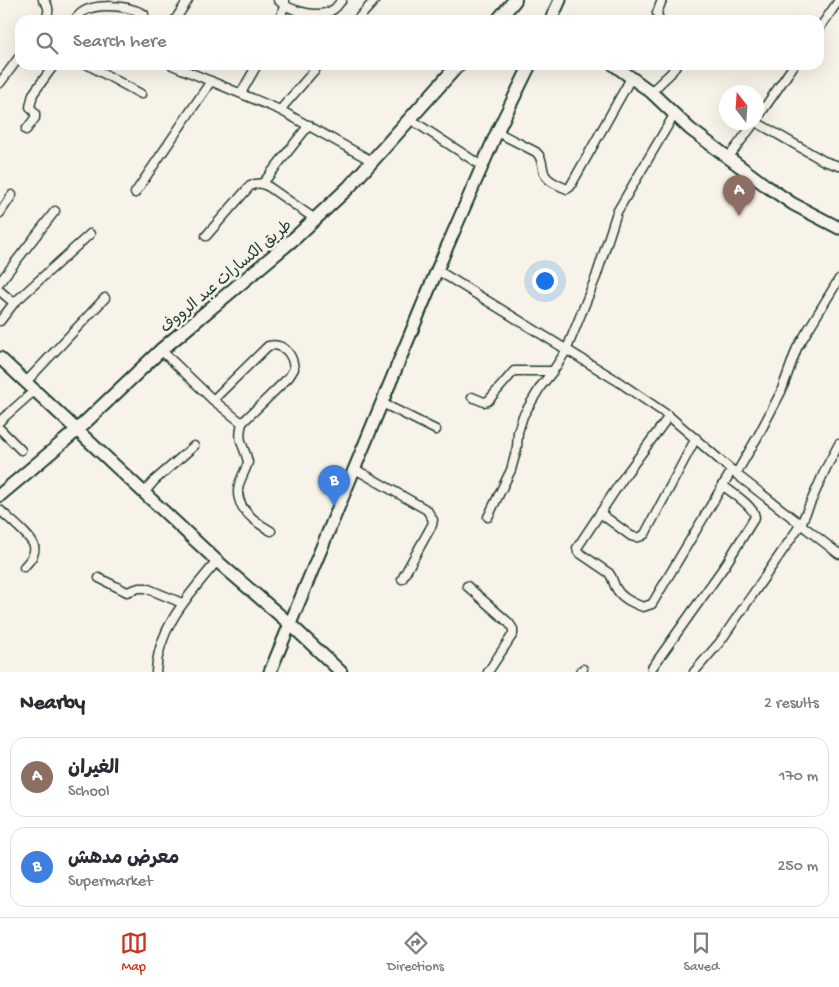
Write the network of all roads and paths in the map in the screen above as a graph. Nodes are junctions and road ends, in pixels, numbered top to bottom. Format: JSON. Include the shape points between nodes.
{"nodes":[{"id":1,"x":43,"y":0,"type":"edge"},
{"id":2,"x":188,"y":0,"type":"edge"},
{"id":3,"x":342,"y":0,"type":"edge"},
{"id":4,"x":375,"y":0,"type":"edge"},
{"id":5,"x":515,"y":0,"type":"edge"},
{"id":6,"x":560,"y":0,"type":"edge"},
{"id":7,"x":662,"y":0,"type":"edge"},
{"id":8,"x":839,"y":0,"type":"edge"},
{"id":9,"x":282,"y":2,"type":"edge"},
{"id":10,"x":144,"y":14,"type":"dead end"},
{"id":11,"x":48,"y":15,"type":"edge"},
{"id":12,"x":78,"y":15,"type":"edge"},
{"id":13,"x":179,"y":15,"type":"edge"},
{"id":14,"x":281,"y":15,"type":"edge"},
{"id":15,"x":362,"y":15,"type":"edge"},
{"id":16,"x":502,"y":15,"type":"edge"},
{"id":17,"x":553,"y":15,"type":"edge"},
{"id":18,"x":658,"y":15,"type":"edge"},
{"id":19,"x":824,"y":22,"type":"edge"},
{"id":20,"x":15,"y":63,"type":"edge"},
{"id":21,"x":48,"y":70,"type":"edge"},
{"id":22,"x":97,"y":70,"type":"edge"},
{"id":23,"x":184,"y":70,"type":"edge"},
{"id":24,"x":254,"y":70,"type":"edge"},
{"id":25,"x":315,"y":70,"type":"edge"},
{"id":26,"x":454,"y":70,"type":"edge"},
{"id":27,"x":528,"y":70,"type":"edge"},
{"id":28,"x":621,"y":70,"type":"edge"},
{"id":29,"x":673,"y":70,"type":"edge"},
{"id":30,"x":791,"y":70,"type":"edge"},
{"id":31,"x":631,"y":78,"type":"junction"},
{"id":32,"x":211,"y":81,"type":"junction"},
{"id":33,"x":0,"y":83,"type":"edge"},
{"id":34,"x":651,"y":92,"type":"junction"},
{"id":35,"x":241,"y":93,"type":"junction"},
{"id":36,"x":141,"y":94,"type":"dead end"},
{"id":37,"x":280,"y":110,"type":"junction"},
{"id":38,"x":764,"y":110,"type":"edge"},
{"id":39,"x":674,"y":115,"type":"junction"},
{"id":40,"x":410,"y":119,"type":"junction"},
{"id":41,"x":309,"y":126,"type":"junction"},
{"id":42,"x":764,"y":127,"type":"edge"},
{"id":43,"x":26,"y":130,"type":"dead end"},
{"id":44,"x":750,"y":130,"type":"edge"},
{"id":45,"x":497,"y":132,"type":"junction"},
{"id":46,"x":728,"y":158,"type":"junction"},
{"id":47,"x":372,"y":161,"type":"junction"},
{"id":48,"x":482,"y":166,"type":"junction"},
{"id":49,"x":839,"y":166,"type":"edge"},
{"id":50,"x":263,"y":183,"type":"junction"},
{"id":51,"x":135,"y":193,"type":"dead end"},
{"id":52,"x":12,"y":195,"type":"dead end"},
{"id":53,"x":55,"y":211,"type":"dead end"},
{"id":54,"x":0,"y":213,"type":"edge"},
{"id":55,"x":315,"y":219,"type":"junction"},
{"id":56,"x":839,"y":228,"type":"edge"},
{"id":57,"x":90,"y":234,"type":"dead end"},
{"id":58,"x":206,"y":236,"type":"dead end"},
{"id":59,"x":437,"y":270,"type":"junction"},
{"id":60,"x":839,"y":279,"type":"edge"},
{"id":61,"x":0,"y":282,"type":"edge"},
{"id":62,"x":0,"y":291,"type":"edge"},
{"id":63,"x":105,"y":298,"type":"dead end"},
{"id":64,"x":14,"y":303,"type":"junction"},
{"id":65,"x":0,"y":321,"type":"edge"},
{"id":66,"x":161,"y":350,"type":"junction"},
{"id":67,"x":566,"y":351,"type":"junction"},
{"id":68,"x":0,"y":358,"type":"edge"},
{"id":69,"x":553,"y":371,"type":"junction"},
{"id":70,"x":26,"y":382,"type":"junction"},
{"id":71,"x":35,"y":390,"type":"junction"},
{"id":72,"x":472,"y":397,"type":"dead end"},
{"id":73,"x":213,"y":400,"type":"junction"},
{"id":74,"x":382,"y":403,"type":"junction"},
{"id":75,"x":669,"y":416,"type":"junction"},
{"id":76,"x":0,"y":421,"type":"edge"},
{"id":77,"x":242,"y":423,"type":"junction"},
{"id":78,"x":0,"y":429,"type":"edge"},
{"id":79,"x":436,"y":430,"type":"dead end"},
{"id":80,"x":76,"y":431,"type":"junction"},
{"id":81,"x":696,"y":438,"type":"junction"},
{"id":82,"x":839,"y":444,"type":"edge"},
{"id":83,"x":194,"y":446,"type":"dead end"},
{"id":84,"x":21,"y":450,"type":"dead end"},
{"id":85,"x":355,"y":469,"type":"junction"},
{"id":86,"x":734,"y":472,"type":"junction"},
{"id":87,"x":722,"y":485,"type":"junction"},
{"id":88,"x":144,"y":493,"type":"junction"},
{"id":89,"x":0,"y":494,"type":"edge"},
{"id":90,"x":0,"y":510,"type":"edge"},
{"id":91,"x":600,"y":513,"type":"junction"},
{"id":92,"x":488,"y":517,"type":"dead end"},
{"id":93,"x":801,"y":524,"type":"junction"},
{"id":94,"x":271,"y":531,"type":"dead end"},
{"id":95,"x":839,"y":554,"type":"edge"},
{"id":96,"x":217,"y":561,"type":"junction"},
{"id":97,"x":24,"y":567,"type":"dead end"},
{"id":98,"x":99,"y":578,"type":"dead end"},
{"id":99,"x":402,"y":579,"type":"dead end"},
{"id":100,"x":466,"y":586,"type":"dead end"},
{"id":101,"x":182,"y":603,"type":"junction"},
{"id":102,"x":290,"y":624,"type":"junction"},
{"id":103,"x":652,"y":668,"type":"dead end"},
{"id":104,"x":156,"y":672,"type":"edge"},
{"id":105,"x":270,"y":672,"type":"edge"},
{"id":106,"x":341,"y":672,"type":"edge"},
{"id":107,"x":488,"y":672,"type":"edge"},
{"id":108,"x":694,"y":672,"type":"edge"}],
"edges":[{"from":1,"to":11,"type":"street","via":[[49,10]]},
{"from":2,"to":13,"type":"street"},
{"from":3,"to":9,"type":"street","via":[[335,9],[321,13],[310,13]]},
{"from":4,"to":15,"type":"street"},
{"from":5,"to":16,"type":"main road"},
{"from":6,"to":17,"type":"street"},
{"from":7,"to":18,"type":"street"},
{"from":8,"to":19,"type":"street"},
{"from":9,"to":14,"type":"street"},
{"from":10,"to":12,"type":"street","via":[[104,5]]},
{"from":20,"to":33,"type":"street"},
{"from":21,"to":43,"type":"street","via":[[33,94],[30,107],[35,118]]},
{"from":22,"to":36,"type":"street"},
{"from":23,"to":32,"type":"street"},
{"from":24,"to":35,"type":"street"},
{"from":25,"to":37,"type":"street"},
{"from":26,"to":40,"type":"main road","name":"طريق الكسارات عبد الرووف"},
{"from":27,"to":45,"type":"street"},
{"from":28,"to":31,"type":"street"},
{"from":29,"to":34,"type":"street"},
{"from":30,"to":38,"type":"street"},
{"from":31,"to":34,"type":"street"},
{"from":31,"to":45,"type":"street","via":[[567,190],[545,175],[541,156]]},
{"from":32,"to":35,"type":"street"},
{"from":32,"to":51,"type":"street"},
{"from":34,"to":39,"type":"street"},
{"from":35,"to":37,"type":"street"},
{"from":37,"to":41,"type":"street"},
{"from":39,"to":46,"type":"street"},
{"from":39,"to":67,"type":"street","via":[[616,212],[596,277]]},
{"from":40,"to":47,"type":"main road","name":"طريق الكسارات عبد الرووف"},
{"from":40,"to":48,"type":"street"},
{"from":41,"to":47,"type":"street"},
{"from":41,"to":50,"type":"street"},
{"from":42,"to":49,"type":"street"},
{"from":44,"to":46,"type":"street"},
{"from":45,"to":48,"type":"street"},
{"from":46,"to":56,"type":"street","via":[[786,199]]},
{"from":47,"to":55,"type":"main road","name":"طريق الكسارات عبد الرووف"},
{"from":48,"to":59,"type":"street"},
{"from":50,"to":55,"type":"street"},
{"from":50,"to":58,"type":"street","via":[[250,186]]},
{"from":52,"to":54,"type":"street"},
{"from":53,"to":61,"type":"street"},
{"from":55,"to":66,"type":"main road","name":"طريق الكسارات عبد الرووف"},
{"from":57,"to":64,"type":"street"},
{"from":59,"to":67,"type":"street"},
{"from":59,"to":74,"type":"street"},
{"from":60,"to":86,"type":"street","via":[[797,348],[781,392]]},
{"from":62,"to":64,"type":"street"},
{"from":63,"to":70,"type":"street"},
{"from":64,"to":65,"type":"street"},
{"from":66,"to":73,"type":"street"},
{"from":66,"to":80,"type":"main road","name":"طريق الكسارات عبد الرووف"},
{"from":67,"to":69,"type":"street"},
{"from":67,"to":75,"type":"street"},
{"from":68,"to":70,"type":"street"},
{"from":69,"to":72,"type":"street","via":[[514,371],[488,401]]},
{"from":69,"to":92,"type":"street","via":[[523,416],[511,470]]},
{"from":70,"to":71,"type":"street"},
{"from":71,"to":76,"type":"street"},
{"from":71,"to":80,"type":"street"},
{"from":73,"to":77,"type":"street"},
{"from":73,"to":77,"type":"street","via":[[268,346],[281,346],[290,354],[294,368],[289,377]]},
{"from":74,"to":79,"type":"street"},
{"from":74,"to":85,"type":"street"},
{"from":75,"to":81,"type":"street"},
{"from":75,"to":91,"type":"street"},
{"from":77,"to":94,"type":"street","via":[[241,445],[248,462],[239,484],[241,507]]},
{"from":78,"to":84,"type":"street"},
{"from":80,"to":88,"type":"street"},
{"from":80,"to":89,"type":"main road","name":"طريق الكسارات عبد الرووف"},
{"from":81,"to":86,"type":"street"},
{"from":81,"to":91,"type":"street","via":[[650,527],[641,537],[631,536]]},
{"from":82,"to":93,"type":"street"},
{"from":83,"to":88,"type":"street"},
{"from":85,"to":99,"type":"street","via":[[431,515],[432,525]]},
{"from":85,"to":102,"type":"street"},
{"from":86,"to":87,"type":"street"},
{"from":86,"to":93,"type":"street"},
{"from":87,"to":91,"type":"street","via":[[655,600],[646,607],[621,595],[609,573],[578,552],[579,543]]},
{"from":87,"to":103,"type":"street","via":[[752,510],[755,517],[726,564]]},
{"from":88,"to":96,"type":"street"},
{"from":90,"to":97,"type":"street","via":[[34,546],[33,557]]},
{"from":93,"to":95,"type":"street"},
{"from":93,"to":108,"type":"street","via":[[720,642]]},
{"from":96,"to":101,"type":"street"},
{"from":96,"to":102,"type":"street"},
{"from":98,"to":101,"type":"street","via":[[127,592],[146,588]]},
{"from":100,"to":107,"type":"street","via":[[513,629],[513,634]]},
{"from":101,"to":104,"type":"street","via":[[169,623],[160,647]]},
{"from":102,"to":105,"type":"street"},
{"from":102,"to":106,"type":"street"}]}
